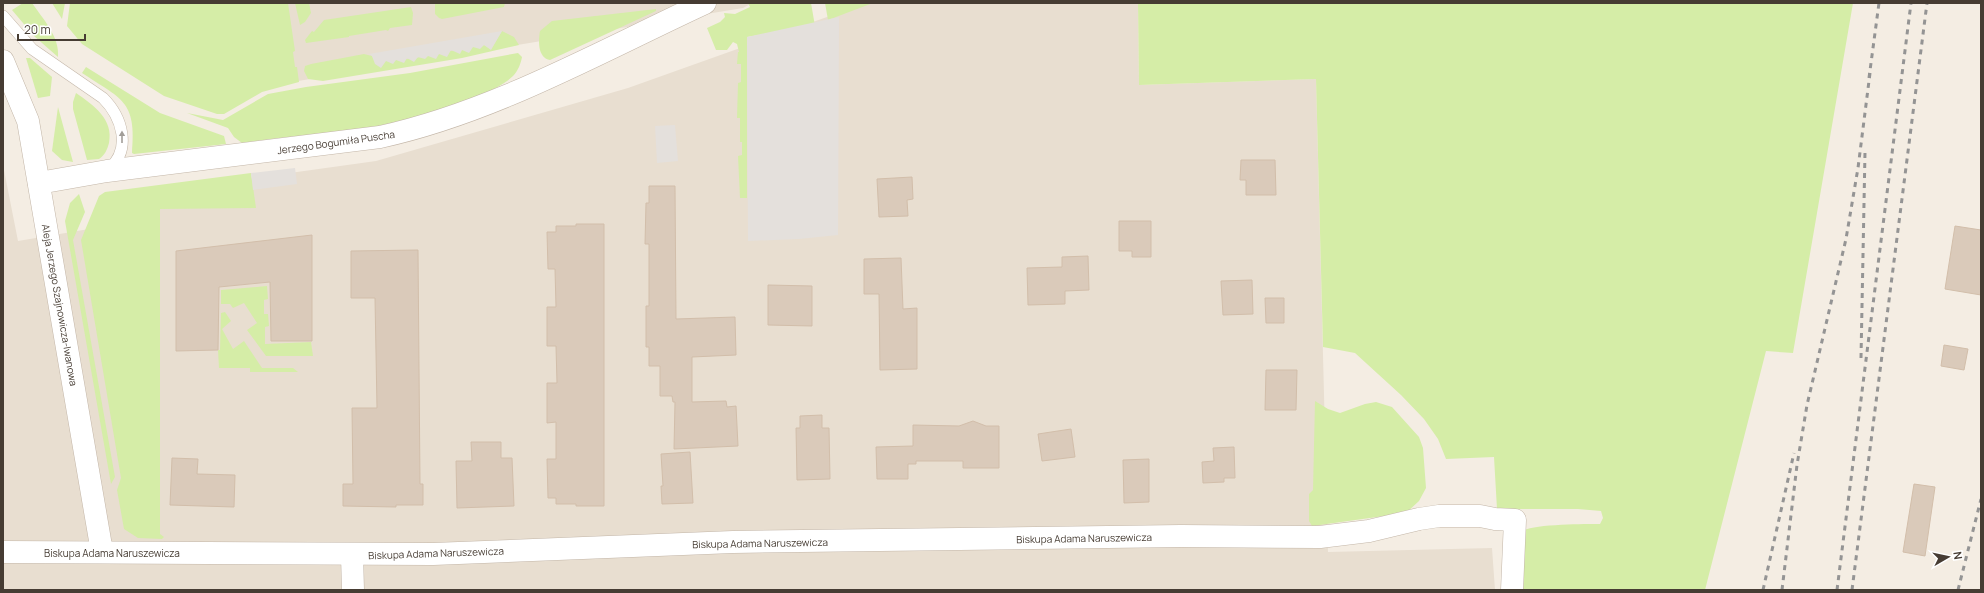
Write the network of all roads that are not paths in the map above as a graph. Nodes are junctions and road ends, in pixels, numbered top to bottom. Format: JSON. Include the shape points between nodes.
{"nodes":[{"id":1,"x":705,"y":3,"type":"edge"},
{"id":2,"x":3,"y":16,"type":"edge"},
{"id":3,"x":3,"y":61,"type":"edge"},
{"id":4,"x":107,"y":171,"type":"junction"},
{"id":5,"x":39,"y":183,"type":"junction"},
{"id":6,"x":3,"y":552,"type":"edge"},
{"id":7,"x":102,"y":552,"type":"junction"},
{"id":8,"x":352,"y":555,"type":"junction"},
{"id":9,"x":353,"y":590,"type":"edge"},
{"id":10,"x":1512,"y":590,"type":"edge"}],
"edges":[{"from":1,"to":4,"type":"street","name":"Jerzego Bogumiła Puscha","via":[[539,81],[427,126],[380,137]]},
{"from":4,"to":2,"type":"lane","one_way":true,"via":[[117,161],[123,143],[123,131],[113,107],[32,48]]},
{"from":3,"to":5,"type":"street","name":"Aleja Jerzego Szajnowicza-Iwanowa","via":[[26,115]]},
{"from":4,"to":5,"type":"street","name":"Jerzego Bogumiła Puscha"},
{"from":5,"to":7,"type":"street","name":"Aleja Jerzego Szajnowicza-Iwanowa"},
{"from":6,"to":7,"type":"street","name":"Biskupa Adama Naruszewicza"},
{"from":7,"to":8,"type":"street","name":"Biskupa Adama Naruszewicza"},
{"from":8,"to":9,"type":"street"},
{"from":8,"to":10,"type":"street","name":"Biskupa Adama Naruszewicza","via":[[733,542],[1320,536],[1369,531],[1418,518],[1480,516],[1515,520]]}]}
